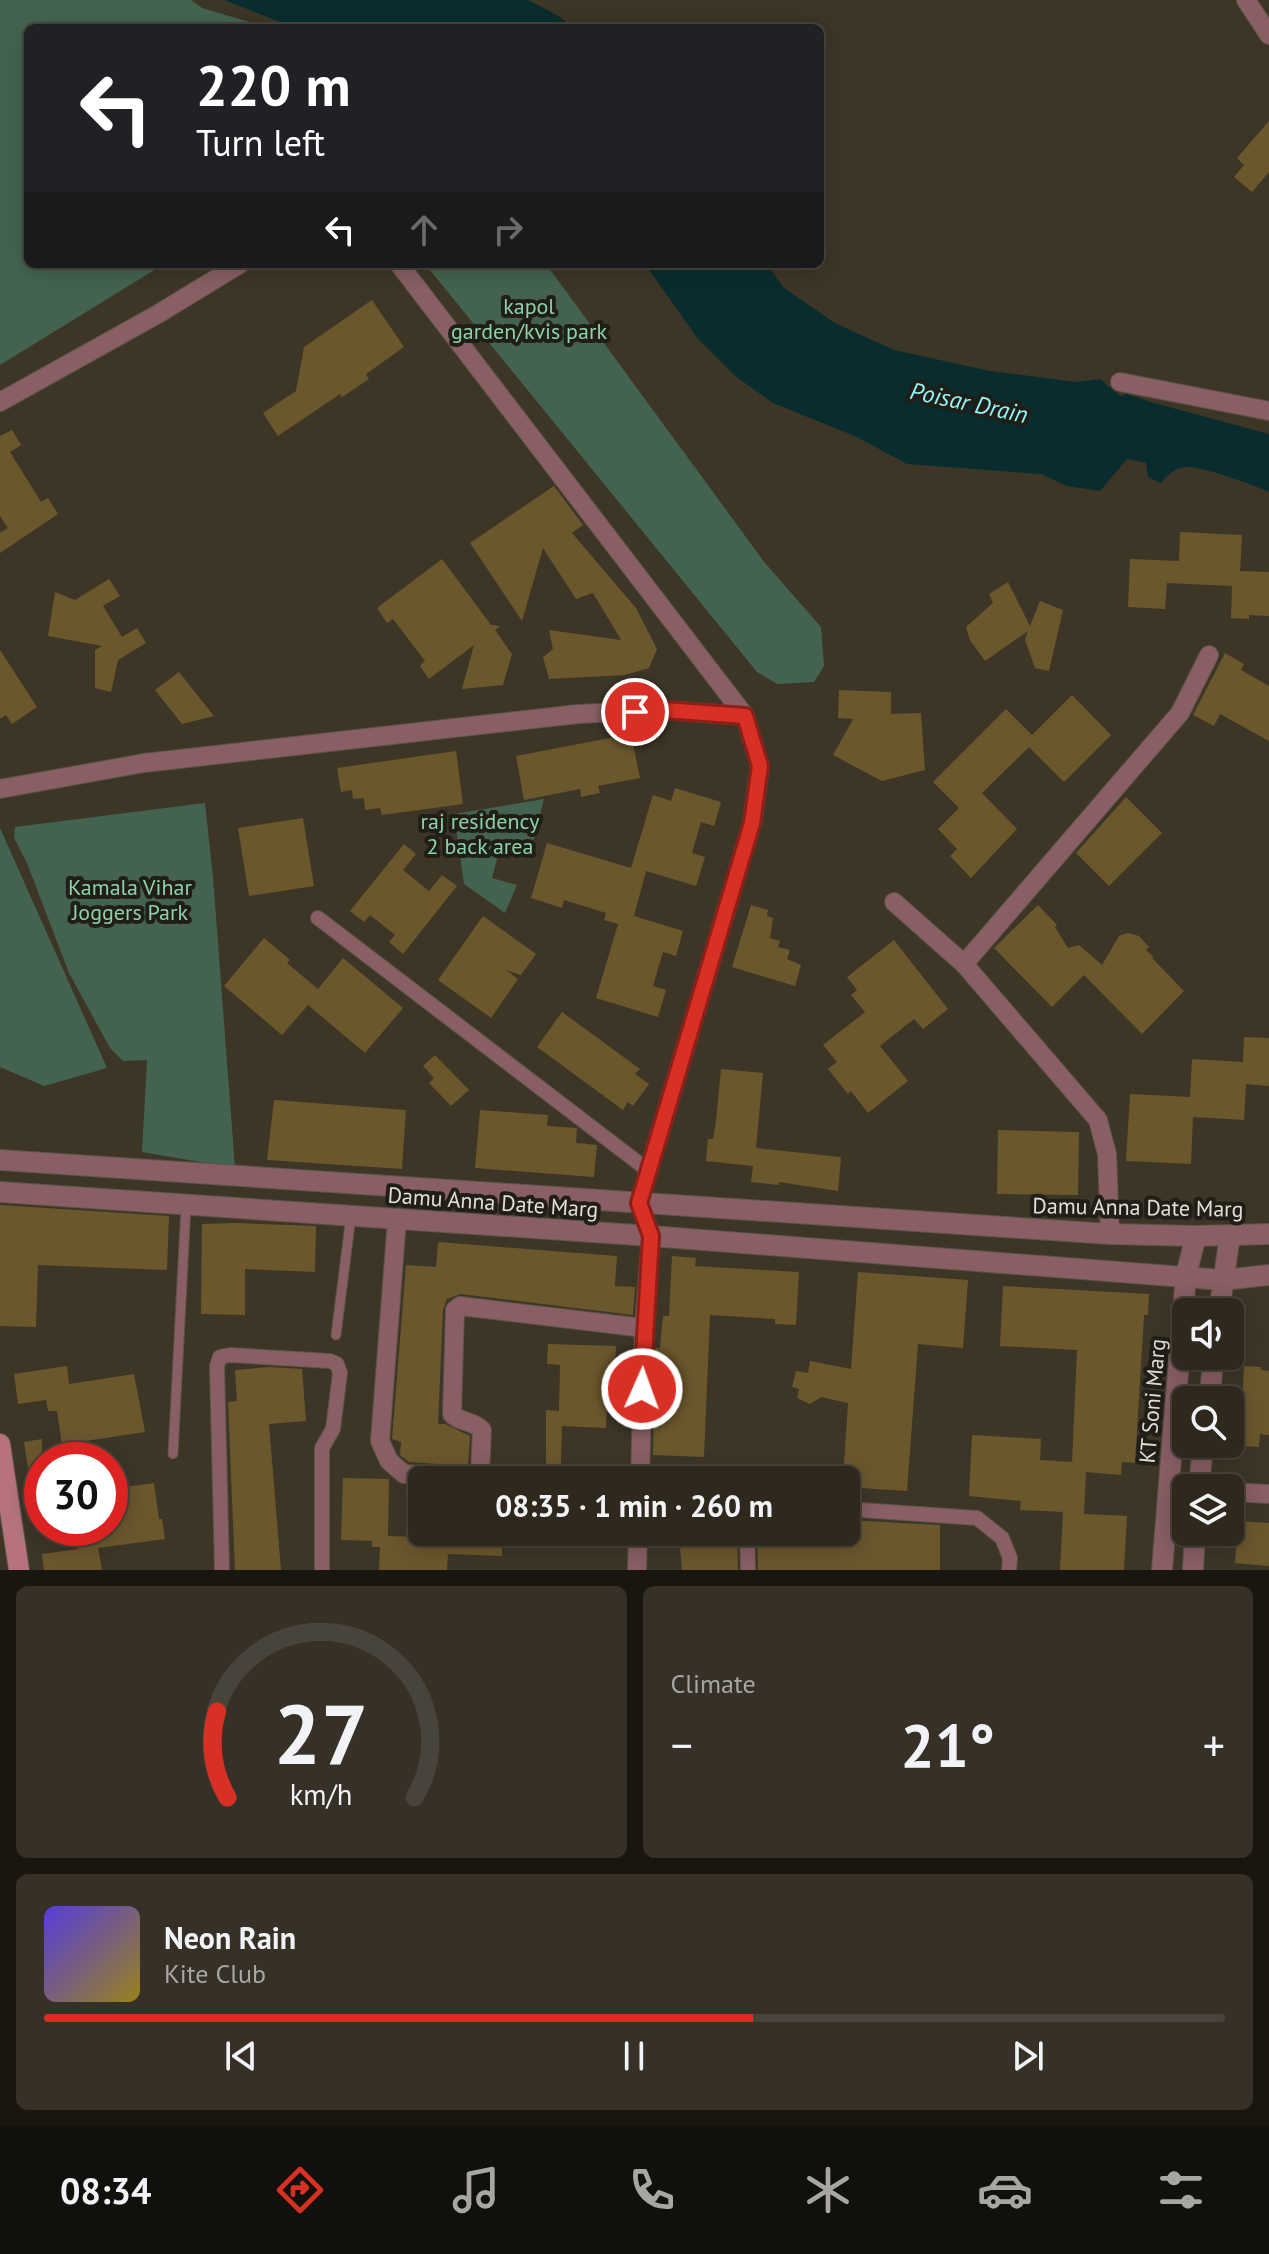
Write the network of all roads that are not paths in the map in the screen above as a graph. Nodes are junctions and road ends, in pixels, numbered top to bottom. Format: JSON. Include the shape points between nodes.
{"nodes":[{"id":1,"x":1246,"y":0,"type":"edge"},
{"id":2,"x":1269,"y":35,"type":"edge"},
{"id":3,"x":233,"y":268,"type":"edge"},
{"id":4,"x":402,"y":268,"type":"edge"},
{"id":5,"x":1120,"y":382,"type":"dead end"},
{"id":6,"x":0,"y":402,"type":"edge"},
{"id":7,"x":1269,"y":411,"type":"edge"},
{"id":8,"x":1209,"y":655,"type":"dead end"},
{"id":9,"x":745,"y":716,"type":"junction"},
{"id":10,"x":0,"y":789,"type":"edge"},
{"id":11,"x":894,"y":902,"type":"dead end"},
{"id":12,"x":318,"y":918,"type":"dead end"},
{"id":13,"x":964,"y":964,"type":"junction"},
{"id":14,"x":0,"y":1160,"type":"edge"},
{"id":15,"x":649,"y":1171,"type":"junction"},
{"id":16,"x":250,"y":1178,"type":"junction"},
{"id":17,"x":0,"y":1192,"type":"edge"},
{"id":18,"x":639,"y":1203,"type":"junction"},
{"id":19,"x":186,"y":1206,"type":"junction"},
{"id":20,"x":249,"y":1210,"type":"junction"},
{"id":21,"x":351,"y":1216,"type":"junction"},
{"id":22,"x":397,"y":1219,"type":"junction"},
{"id":23,"x":1110,"y":1234,"type":"junction"},
{"id":24,"x":1269,"y":1234,"type":"edge"},
{"id":25,"x":1230,"y":1235,"type":"junction"},
{"id":26,"x":651,"y":1236,"type":"junction"},
{"id":27,"x":1196,"y":1236,"type":"junction"},
{"id":28,"x":1186,"y":1275,"type":"junction"},
{"id":29,"x":1269,"y":1275,"type":"edge"},
{"id":30,"x":1223,"y":1280,"type":"junction"},
{"id":31,"x":1221,"y":1298,"type":"edge"},
{"id":32,"x":644,"y":1328,"type":"junction"},
{"id":33,"x":336,"y":1335,"type":"dead end"},
{"id":34,"x":0,"y":1444,"type":"edge"},
{"id":35,"x":173,"y":1454,"type":"dead end"},
{"id":36,"x":640,"y":1466,"type":"edge"},
{"id":37,"x":1244,"y":1493,"type":"edge"},
{"id":38,"x":1269,"y":1494,"type":"edge"},
{"id":39,"x":860,"y":1510,"type":"edge"},
{"id":40,"x":638,"y":1546,"type":"edge"},
{"id":41,"x":747,"y":1546,"type":"edge"},
{"id":42,"x":1194,"y":1546,"type":"edge"},
{"id":43,"x":19,"y":1570,"type":"edge"},
{"id":44,"x":222,"y":1570,"type":"edge"},
{"id":45,"x":322,"y":1570,"type":"edge"},
{"id":46,"x":637,"y":1570,"type":"edge"},
{"id":47,"x":748,"y":1570,"type":"edge"},
{"id":48,"x":1009,"y":1570,"type":"edge"},
{"id":49,"x":1162,"y":1570,"type":"edge"},
{"id":50,"x":1193,"y":1570,"type":"edge"}],
"edges":[{"from":1,"to":2,"type":"street"},
{"from":3,"to":6,"type":"street"},
{"from":4,"to":9,"type":"street"},
{"from":5,"to":7,"type":"street"},
{"from":8,"to":13,"type":"street","via":[[1180,713]]},
{"from":9,"to":10,"type":"street","via":[[664,710],[578,714],[144,763]]},
{"from":9,"to":15,"type":"street","via":[[760,766],[752,823]]},
{"from":11,"to":13,"type":"street"},
{"from":12,"to":15,"type":"street"},
{"from":13,"to":23,"type":"street","via":[[1098,1120],[1107,1154]]},
{"from":14,"to":16,"type":"street","name":"Damu Anna Date Marg"},
{"from":15,"to":18,"type":"street"},
{"from":16,"to":18,"type":"street","name":"Damu Anna Date Marg"},
{"from":16,"to":20,"type":"street"},
{"from":17,"to":19,"type":"street","name":"Damu Anna Date Marg"},
{"from":18,"to":23,"type":"street","name":"Damu Anna Date Marg"},
{"from":18,"to":26,"type":"street"},
{"from":19,"to":20,"type":"street","name":"Damu Anna Date Marg"},
{"from":19,"to":35,"type":"lane"},
{"from":20,"to":21,"type":"street","name":"Damu Anna Date Marg"},
{"from":21,"to":22,"type":"street","name":"Damu Anna Date Marg"},
{"from":21,"to":33,"type":"lane"},
{"from":22,"to":26,"type":"street","name":"Damu Anna Date Marg"},
{"from":22,"to":32,"type":"street","via":[[380,1441],[389,1461],[404,1474],[480,1474],[482,1430],[452,1414],[455,1310],[460,1306]]},
{"from":23,"to":27,"type":"street","name":"Damu Anna Date Marg"},
{"from":24,"to":25,"type":"street","name":"Damu Anna Date Marg"},
{"from":25,"to":27,"type":"street","name":"Damu Anna Date Marg"},
{"from":25,"to":30,"type":"street"},
{"from":26,"to":28,"type":"street","name":"Damu Anna Date Marg"},
{"from":26,"to":32,"type":"street"},
{"from":27,"to":28,"type":"street","name":"KT Soni Marg"},
{"from":28,"to":30,"type":"street","name":"Damu Anna Date Marg"},
{"from":28,"to":49,"type":"street","name":"KT Soni Marg"},
{"from":29,"to":30,"type":"street","name":"Damu Anna Date Marg"},
{"from":30,"to":31,"type":"street"},
{"from":32,"to":36,"type":"street"},
{"from":34,"to":43,"type":"main road"},
{"from":37,"to":38,"type":"street"},
{"from":39,"to":48,"type":"street","via":[[977,1518],[1002,1538]]},
{"from":40,"to":46,"type":"street"},
{"from":41,"to":47,"type":"street"},
{"from":42,"to":50,"type":"street"},
{"from":44,"to":45,"type":"street","via":[[217,1366],[220,1357],[230,1355],[337,1364],[333,1429],[322,1448]]}]}
